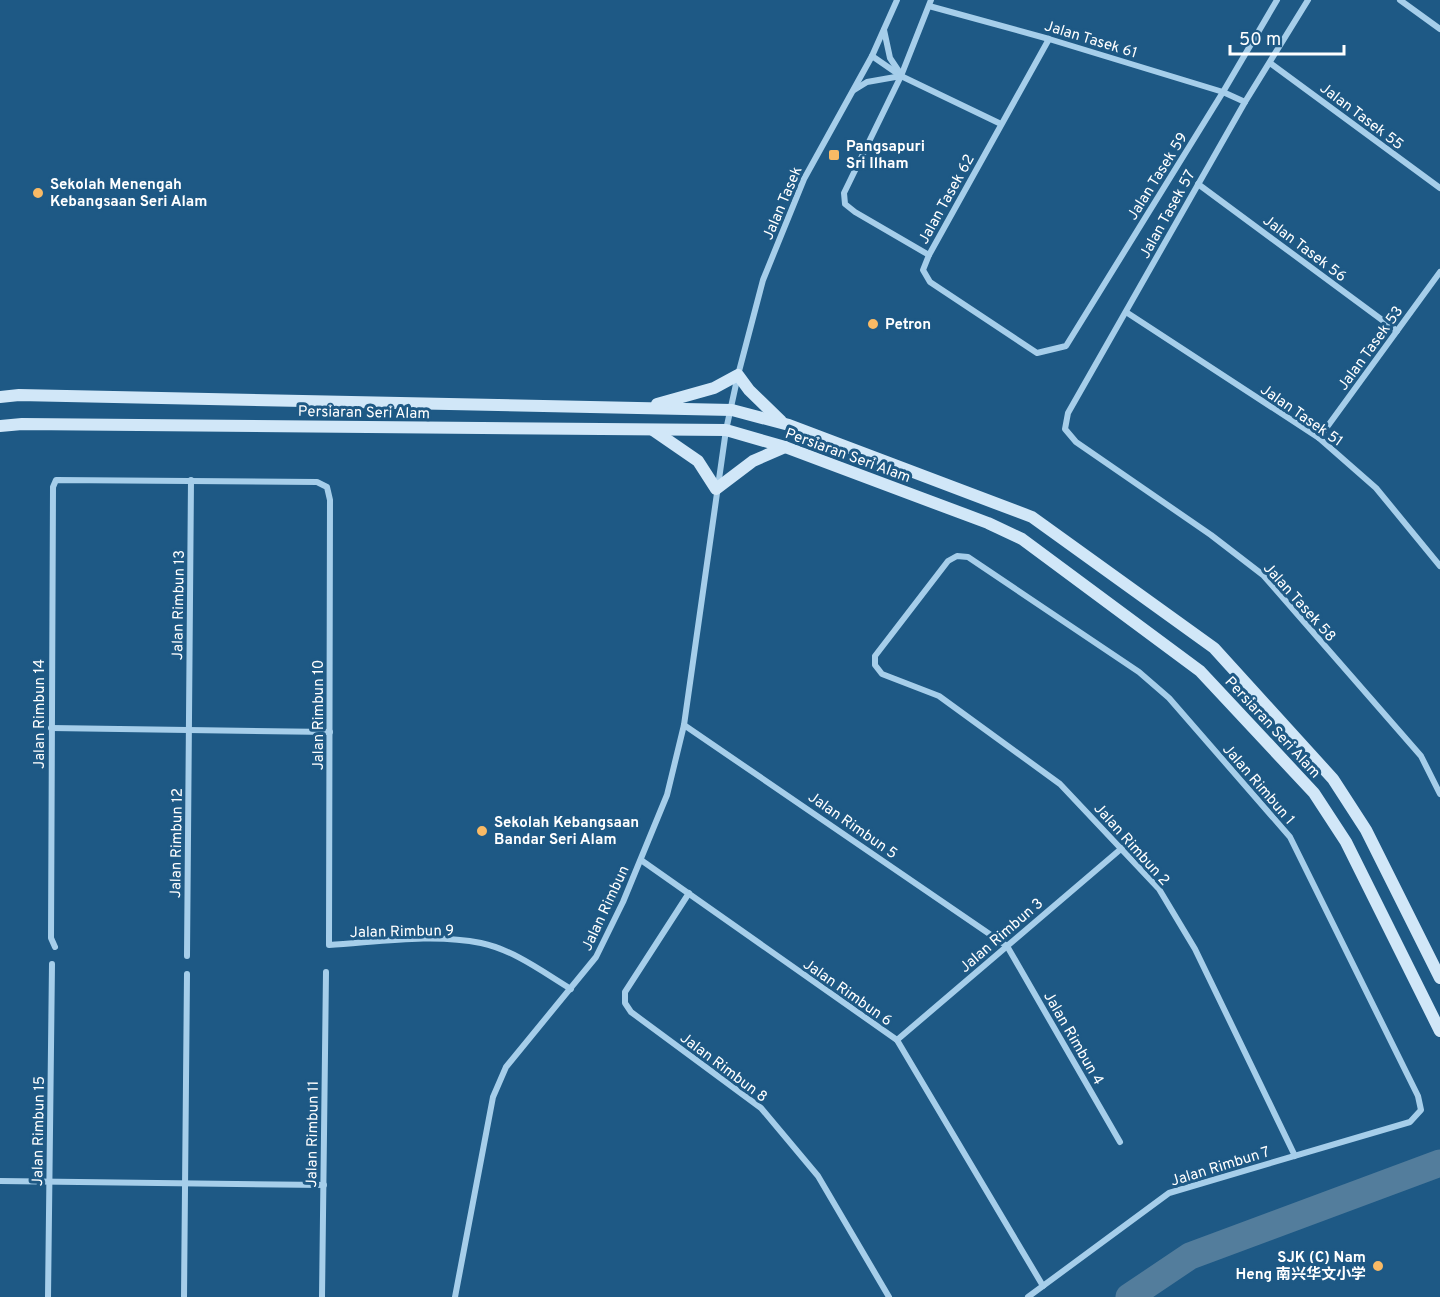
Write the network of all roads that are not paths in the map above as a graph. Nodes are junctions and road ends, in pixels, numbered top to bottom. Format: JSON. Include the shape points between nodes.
{"nodes":[{"id":1,"x":897,"y":0,"type":"edge"},
{"id":2,"x":1276,"y":0,"type":"edge"},
{"id":3,"x":1308,"y":0,"type":"edge"},
{"id":4,"x":1400,"y":0,"type":"edge"},
{"id":5,"x":930,"y":3,"type":"edge"},
{"id":6,"x":884,"y":29,"type":"junction"},
{"id":7,"x":1440,"y":29,"type":"edge"},
{"id":8,"x":1049,"y":39,"type":"junction"},
{"id":9,"x":872,"y":56,"type":"junction"},
{"id":10,"x":1270,"y":63,"type":"junction"},
{"id":11,"x":902,"y":76,"type":"junction"},
{"id":12,"x":852,"y":91,"type":"junction"},
{"id":13,"x":1223,"y":92,"type":"junction"},
{"id":14,"x":1245,"y":102,"type":"junction"},
{"id":15,"x":1001,"y":124,"type":"junction"},
{"id":16,"x":1198,"y":184,"type":"junction"},
{"id":17,"x":1440,"y":189,"type":"edge"},
{"id":18,"x":929,"y":255,"type":"junction"},
{"id":19,"x":1440,"y":272,"type":"edge"},
{"id":20,"x":1126,"y":312,"type":"junction"},
{"id":21,"x":1397,"y":331,"type":"junction"},
{"id":22,"x":1048,"y":353,"type":"joint"},
{"id":23,"x":738,"y":375,"type":"junction"},
{"id":24,"x":0,"y":397,"type":"edge"},
{"id":25,"x":638,"y":408,"type":"junction"},
{"id":26,"x":732,"y":410,"type":"junction"},
{"id":27,"x":785,"y":424,"type":"junction"},
{"id":28,"x":0,"y":426,"type":"edge"},
{"id":29,"x":652,"y":429,"type":"junction"},
{"id":30,"x":726,"y":430,"type":"junction"},
{"id":31,"x":1319,"y":438,"type":"junction"},
{"id":32,"x":1076,"y":442,"type":"joint"},
{"id":33,"x":785,"y":447,"type":"junction"},
{"id":34,"x":191,"y":480,"type":"junction"},
{"id":35,"x":716,"y":489,"type":"junction"},
{"id":36,"x":1440,"y":566,"type":"edge"},
{"id":37,"x":875,"y":665,"type":"joint"},
{"id":38,"x":684,"y":725,"type":"junction"},
{"id":39,"x":51,"y":728,"type":"junction"},
{"id":40,"x":189,"y":730,"type":"junction"},
{"id":41,"x":330,"y":732,"type":"junction"},
{"id":42,"x":1440,"y":794,"type":"edge"},
{"id":43,"x":1122,"y":848,"type":"junction"},
{"id":44,"x":641,"y":860,"type":"junction"},
{"id":45,"x":689,"y":893,"type":"junction"},
{"id":46,"x":329,"y":945,"type":"joint"},
{"id":47,"x":1007,"y":946,"type":"junction"},
{"id":48,"x":55,"y":947,"type":"dead end"},
{"id":49,"x":187,"y":956,"type":"dead end"},
{"id":50,"x":52,"y":964,"type":"dead end"},
{"id":51,"x":326,"y":972,"type":"dead end"},
{"id":52,"x":188,"y":974,"type":"dead end"},
{"id":53,"x":1440,"y":978,"type":"edge"},
{"id":54,"x":571,"y":989,"type":"junction"},
{"id":55,"x":1440,"y":1031,"type":"edge"},
{"id":56,"x":897,"y":1041,"type":"junction"},
{"id":57,"x":1410,"y":1122,"type":"joint"},
{"id":58,"x":1120,"y":1142,"type":"dead end"},
{"id":59,"x":1295,"y":1156,"type":"junction"},
{"id":60,"x":50,"y":1180,"type":"junction"},
{"id":61,"x":0,"y":1181,"type":"edge"},
{"id":62,"x":185,"y":1183,"type":"junction"},
{"id":63,"x":324,"y":1185,"type":"junction"},
{"id":64,"x":1043,"y":1286,"type":"junction"},
{"id":65,"x":48,"y":1297,"type":"edge"},
{"id":66,"x":184,"y":1297,"type":"edge"},
{"id":67,"x":322,"y":1297,"type":"edge"},
{"id":68,"x":454,"y":1297,"type":"edge"},
{"id":69,"x":889,"y":1297,"type":"edge"},
{"id":70,"x":1028,"y":1297,"type":"edge"}],
"edges":[{"from":1,"to":6,"type":"street","name":"Jalan Tasek"},
{"from":2,"to":13,"type":"street","name":"Jalan Tasek 59"},
{"from":3,"to":10,"type":"street","name":"Jalan Tasek 57"},
{"from":4,"to":7,"type":"street"},
{"from":5,"to":8,"type":"street","name":"Jalan Tasek 61"},
{"from":5,"to":11,"type":"street"},
{"from":6,"to":9,"type":"street","name":"Jalan Tasek"},
{"from":6,"to":11,"type":"street","via":[[890,58]]},
{"from":8,"to":13,"type":"street","name":"Jalan Tasek 61"},
{"from":8,"to":15,"type":"street","name":"Jalan Tasek 62"},
{"from":9,"to":11,"type":"street"},
{"from":9,"to":12,"type":"street","name":"Jalan Tasek"},
{"from":10,"to":14,"type":"street","name":"Jalan Tasek 57"},
{"from":10,"to":17,"type":"street","name":"Jalan Tasek 55"},
{"from":11,"to":12,"type":"street","via":[[867,82]]},
{"from":11,"to":15,"type":"street"},
{"from":11,"to":18,"type":"street","via":[[844,193],[845,204]]},
{"from":12,"to":23,"type":"street","name":"Jalan Tasek","via":[[804,179],[763,280]]},
{"from":13,"to":14,"type":"street","name":"Jalan Tasek 61"},
{"from":13,"to":22,"type":"street","name":"Jalan Tasek 59","via":[[1066,346]]},
{"from":14,"to":16,"type":"street","name":"Jalan Tasek 57"},
{"from":15,"to":18,"type":"street","name":"Jalan Tasek 62"},
{"from":16,"to":20,"type":"street","name":"Jalan Tasek 57"},
{"from":16,"to":21,"type":"street","name":"Jalan Tasek 56"},
{"from":18,"to":22,"type":"street","name":"Jalan Tasek 62","via":[[923,270],[930,282],[1037,353]]},
{"from":19,"to":21,"type":"street","name":"Jalan Tasek 53"},
{"from":20,"to":31,"type":"street","name":"Jalan Tasek 51"},
{"from":20,"to":32,"type":"street","name":"Jalan Tasek 57","via":[[1068,413],[1065,429]]},
{"from":21,"to":31,"type":"street","name":"Jalan Tasek 53"},
{"from":23,"to":25,"type":"main road","via":[[694,395]]},
{"from":23,"to":26,"type":"street","name":"Jalan Tasek"},
{"from":23,"to":27,"type":"main road","via":[[748,390]]},
{"from":24,"to":25,"type":"main road","name":"Persiaran Seri Alam"},
{"from":25,"to":26,"type":"main road","name":"Persiaran Seri Alam"},
{"from":26,"to":27,"type":"main road","name":"Persiaran Seri Alam"},
{"from":26,"to":30,"type":"street","name":"Jalan Tasek"},
{"from":27,"to":53,"type":"main road","name":"Persiaran Seri Alam","via":[[1032,517],[1214,648],[1333,779],[1366,830]]},
{"from":28,"to":29,"type":"main road","name":"Persiaran Seri Alam"},
{"from":29,"to":30,"type":"main road","name":"Persiaran Seri Alam"},
{"from":29,"to":35,"type":"main road","via":[[698,460]]},
{"from":30,"to":33,"type":"main road","name":"Persiaran Seri Alam"},
{"from":30,"to":35,"type":"street","name":"Jalan Rimbun"},
{"from":31,"to":36,"type":"street","name":"Jalan Tasek 51","via":[[1376,488]]},
{"from":32,"to":42,"type":"street","name":"Jalan Tasek 58","via":[[1263,575],[1421,756]]},
{"from":33,"to":35,"type":"main road","via":[[753,461]]},
{"from":33,"to":55,"type":"main road","name":"Persiaran Seri Alam","via":[[1022,539],[1200,671],[1314,793],[1346,843]]},
{"from":34,"to":39,"type":"street","name":"Jalan Rimbun 14","via":[[56,480]]},
{"from":34,"to":40,"type":"street","name":"Jalan Rimbun 13"},
{"from":34,"to":41,"type":"street","name":"Jalan Rimbun 10","via":[[317,482],[327,487]]},
{"from":35,"to":38,"type":"street","name":"Jalan Rimbun"},
{"from":37,"to":43,"type":"street","name":"Jalan Rimbun 2","via":[[882,674],[939,696],[1060,784]]},
{"from":37,"to":57,"type":"street","name":"Jalan Rimbun 1","via":[[874,656],[948,561],[957,556],[968,557],[1139,672],[1169,698],[1290,837],[1418,1096],[1421,1110]]},
{"from":38,"to":44,"type":"street","name":"Jalan Rimbun","via":[[667,795]]},
{"from":38,"to":47,"type":"street","name":"Jalan Rimbun 5"},
{"from":39,"to":40,"type":"street"},
{"from":39,"to":48,"type":"street","name":"Jalan Rimbun 14","via":[[51,938]]},
{"from":40,"to":41,"type":"street"},
{"from":40,"to":49,"type":"street","name":"Jalan Rimbun 12"},
{"from":41,"to":46,"type":"street","name":"Jalan Rimbun 10"},
{"from":43,"to":47,"type":"street","name":"Jalan Rimbun 3"},
{"from":43,"to":59,"type":"street","name":"Jalan Rimbun 2","via":[[1159,889],[1195,949]]},
{"from":44,"to":45,"type":"street","name":"Jalan Rimbun 6"},
{"from":44,"to":54,"type":"street","name":"Jalan Rimbun","via":[[596,957]]},
{"from":45,"to":56,"type":"street","name":"Jalan Rimbun 6"},
{"from":45,"to":69,"type":"street","name":"Jalan Rimbun 8","via":[[625,992],[625,1003],[631,1012],[760,1108],[818,1176]]},
{"from":46,"to":54,"type":"street","name":"Jalan Rimbun 9","via":[[429,939],[481,943],[521,958]]},
{"from":47,"to":56,"type":"street","name":"Jalan Rimbun 3"},
{"from":47,"to":58,"type":"street","name":"Jalan Rimbun 4"},
{"from":50,"to":60,"type":"street","name":"Jalan Rimbun 15"},
{"from":51,"to":63,"type":"street","name":"Jalan Rimbun 11"},
{"from":52,"to":62,"type":"street"},
{"from":54,"to":68,"type":"street","name":"Jalan Rimbun","via":[[506,1068],[493,1097]]},
{"from":56,"to":64,"type":"street","name":"Jalan Rimbun 6"},
{"from":57,"to":59,"type":"street","name":"Jalan Rimbun 7"},
{"from":59,"to":64,"type":"street","name":"Jalan Rimbun 7","via":[[1169,1193]]},
{"from":60,"to":61,"type":"street"},
{"from":60,"to":62,"type":"street"},
{"from":60,"to":65,"type":"street","name":"Jalan Rimbun 15"},
{"from":62,"to":63,"type":"street"},
{"from":62,"to":66,"type":"street"},
{"from":63,"to":67,"type":"street","name":"Jalan Rimbun 11"},
{"from":64,"to":70,"type":"street","name":"Jalan Rimbun 7"}]}
